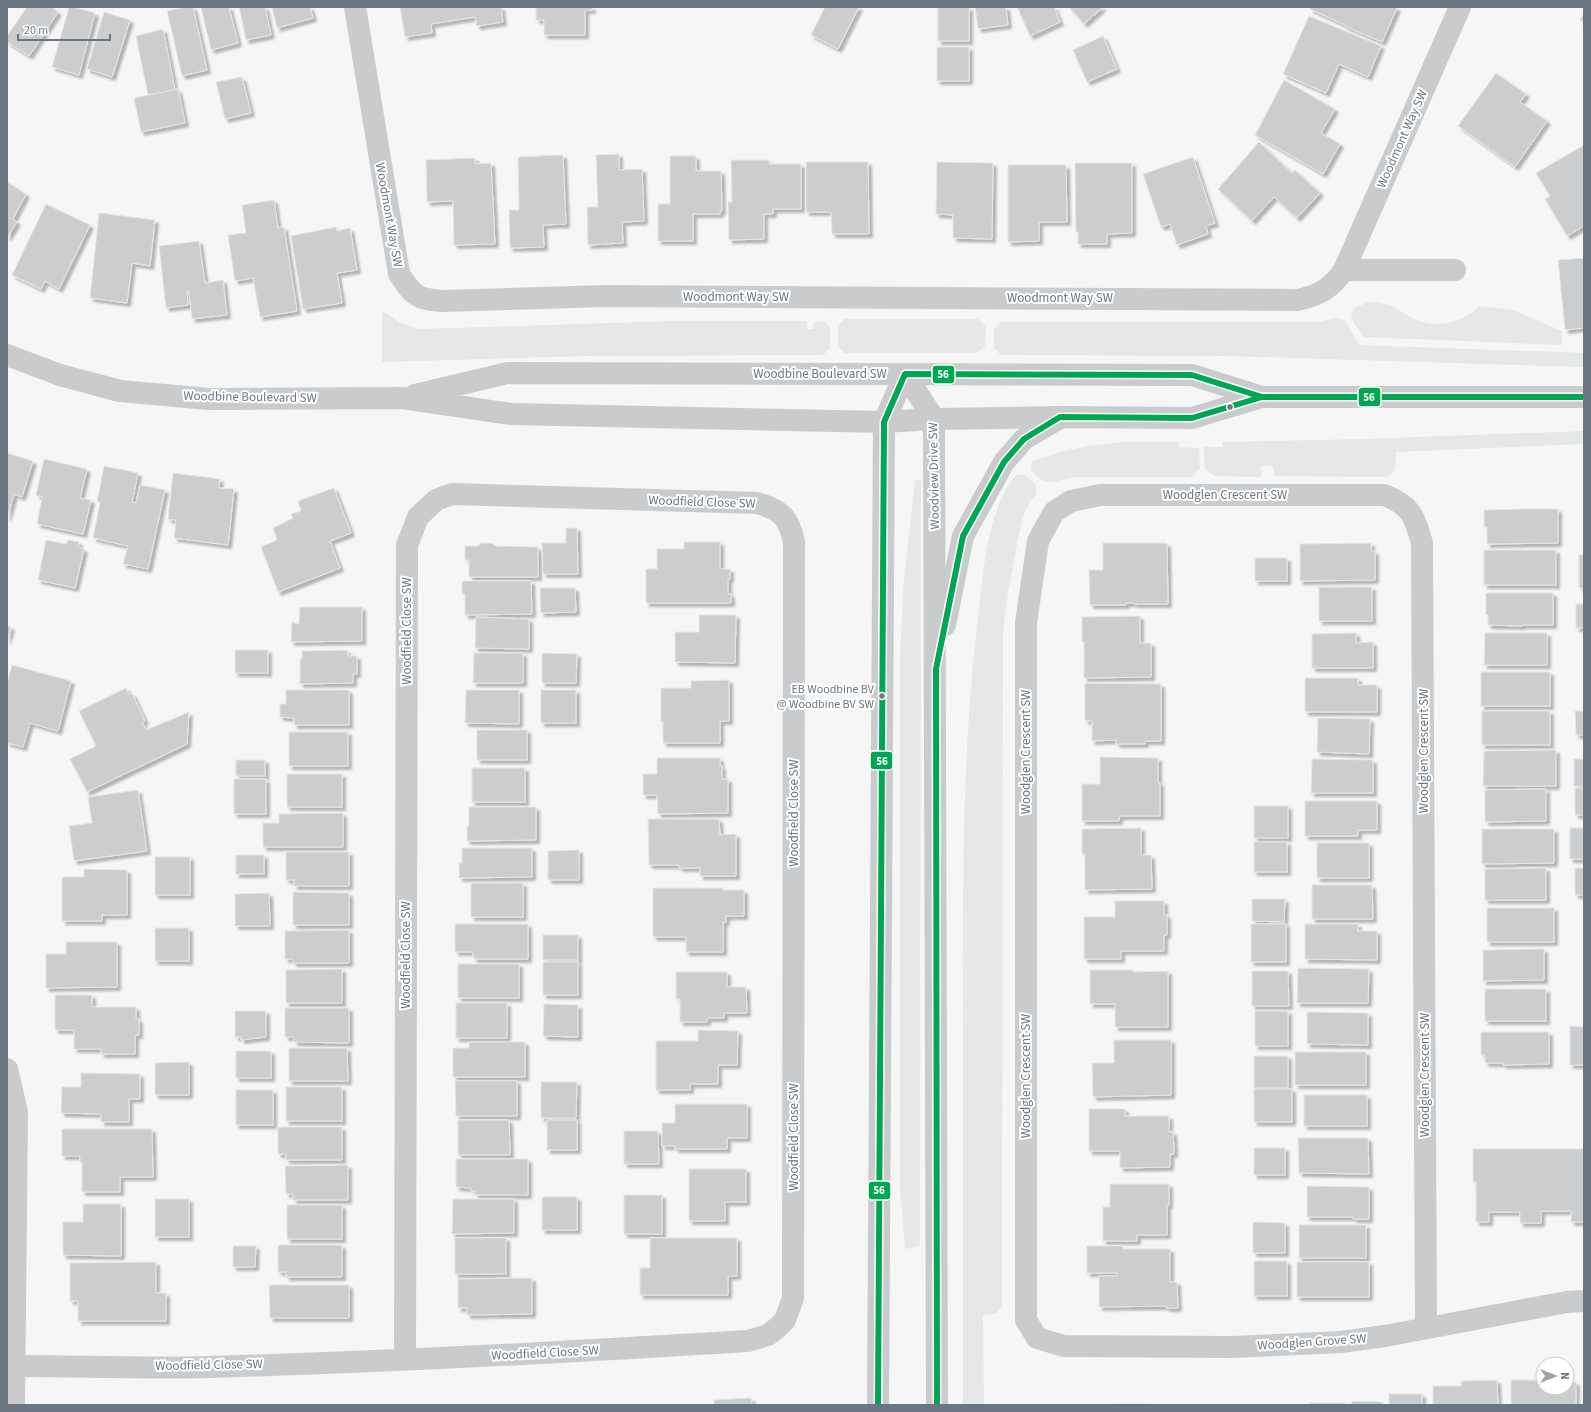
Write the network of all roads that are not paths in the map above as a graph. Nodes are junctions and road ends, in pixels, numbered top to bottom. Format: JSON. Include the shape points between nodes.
{"nodes":[{"id":1,"x":355,"y":7,"type":"edge"},
{"id":2,"x":1460,"y":7,"type":"edge"},
{"id":3,"x":1344,"y":270,"type":"junction"},
{"id":4,"x":1455,"y":270,"type":"dead end"},
{"id":5,"x":7,"y":355,"type":"edge"},
{"id":6,"x":905,"y":374,"type":"junction"},
{"id":7,"x":1262,"y":397,"type":"junction"},
{"id":8,"x":1584,"y":397,"type":"edge"},
{"id":9,"x":402,"y":398,"type":"junction"},
{"id":10,"x":1060,"y":417,"type":"junction"},
{"id":11,"x":934,"y":419,"type":"junction"},
{"id":12,"x":884,"y":422,"type":"junction"},
{"id":13,"x":936,"y":670,"type":"junction"},
{"id":14,"x":7,"y":1069,"type":"edge"},
{"id":15,"x":1584,"y":1301,"type":"edge"},
{"id":16,"x":1426,"y":1328,"type":"junction"},
{"id":17,"x":1037,"y":1338,"type":"joint"},
{"id":18,"x":405,"y":1359,"type":"junction"},
{"id":19,"x":14,"y":1366,"type":"junction"},
{"id":20,"x":14,"y":1405,"type":"edge"},
{"id":21,"x":878,"y":1405,"type":"edge"},
{"id":22,"x":937,"y":1405,"type":"edge"}],
"edges":[{"from":1,"to":3,"type":"street","name":"Woodmont Way SW","via":[[399,274],[410,291],[424,300],[605,296],[1297,300],[1323,291],[1336,282]]},
{"from":2,"to":3,"type":"street","name":"Woodmont Way SW"},
{"from":3,"to":4,"type":"street"},
{"from":5,"to":9,"type":"street","name":"Woodbine Boulevard SW","via":[[60,375],[120,390],[209,399]]},
{"from":6,"to":7,"type":"street","name":"Woodbine Boulevard SW","via":[[1192,375]]},
{"from":6,"to":9,"type":"street","name":"Woodbine Boulevard SW","via":[[508,373]]},
{"from":6,"to":11,"type":"street","name":"Woodview Drive SW"},
{"from":6,"to":12,"type":"street"},
{"from":7,"to":8,"type":"street","name":"Woodbine Boulevard SW"},
{"from":7,"to":10,"type":"street","name":"Woodbine Boulevard SW","via":[[1192,418]]},
{"from":9,"to":12,"type":"street","name":"Woodbine Boulevard SW","via":[[511,414]]},
{"from":10,"to":11,"type":"street","name":"Woodbine Boulevard SW"},
{"from":10,"to":13,"type":"street","via":[[1024,439],[1004,462],[963,536]]},
{"from":11,"to":12,"type":"street","name":"Woodbine Boulevard SW"},
{"from":11,"to":13,"type":"street","name":"Woodview Drive SW"},
{"from":12,"to":21,"type":"street"},
{"from":13,"to":22,"type":"street","name":"Woodview Drive SW"},
{"from":14,"to":19,"type":"street","via":[[17,1112]]},
{"from":15,"to":16,"type":"street","name":"Woodglen Grove SW"},
{"from":16,"to":17,"type":"street","name":"Woodglen Grove SW","via":[[1341,1342],[1232,1347],[1064,1346]]},
{"from":16,"to":17,"type":"street","name":"Woodglen Crescent SW","via":[[1422,543],[1416,522],[1410,510],[1398,500],[1384,495],[1100,495],[1071,502],[1054,512],[1038,541],[1026,623],[1026,1320]]},
{"from":18,"to":18,"type":"street","name":"Woodfield Close SW","via":[[748,1341],[768,1335],[785,1320],[794,1298],[794,542],[791,528],[783,515],[772,508],[757,503],[452,494],[436,500],[418,517],[407,545]]},
{"from":18,"to":19,"type":"street","name":"Woodfield Close SW","via":[[208,1367]]},
{"from":19,"to":20,"type":"street"}]}
